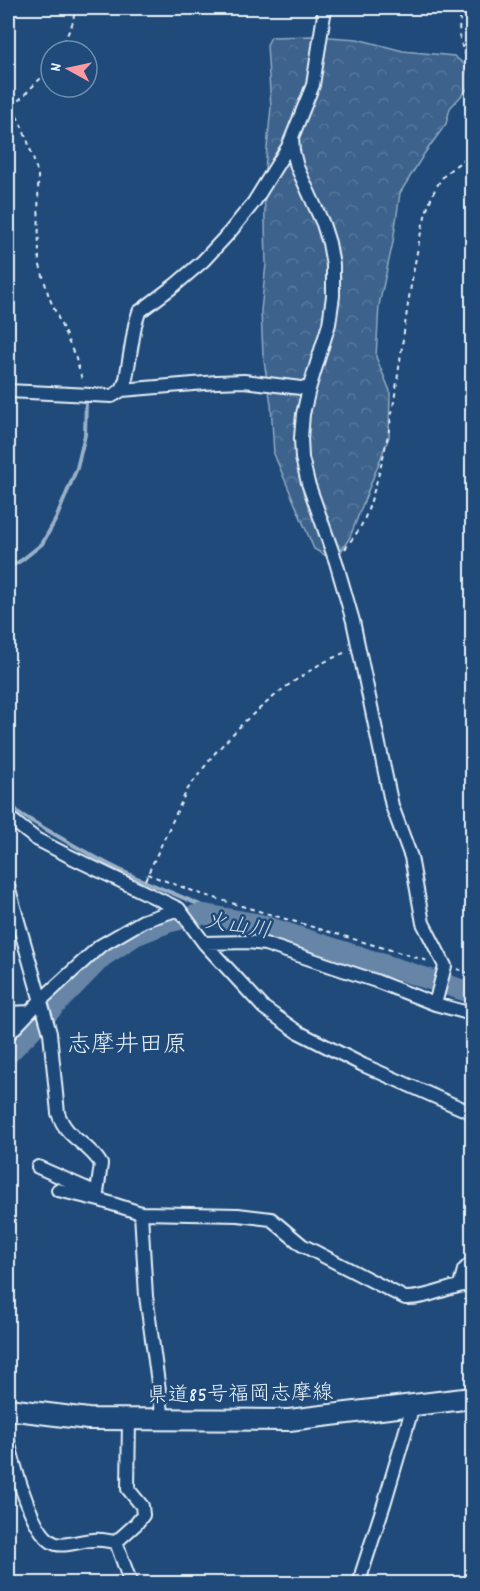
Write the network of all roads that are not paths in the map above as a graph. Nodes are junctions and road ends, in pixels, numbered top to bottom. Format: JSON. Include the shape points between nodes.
{"nodes":[{"id":1,"x":325,"y":8,"type":"edge"},
{"id":2,"x":292,"y":137,"type":"junction"},
{"id":3,"x":309,"y":389,"type":"junction"},
{"id":4,"x":122,"y":390,"type":"junction"},
{"id":5,"x":8,"y":391,"type":"edge"},
{"id":6,"x":8,"y":817,"type":"edge"},
{"id":7,"x":8,"y":886,"type":"edge"},
{"id":8,"x":179,"y":909,"type":"junction"},
{"id":9,"x":204,"y":943,"type":"junction"},
{"id":10,"x":41,"y":1000,"type":"junction"},
{"id":11,"x":437,"y":1000,"type":"junction"},
{"id":12,"x":30,"y":1012,"type":"junction"},
{"id":13,"x":8,"y":1013,"type":"edge"},
{"id":14,"x":472,"y":1014,"type":"edge"},
{"id":15,"x":8,"y":1035,"type":"edge"},
{"id":16,"x":472,"y":1113,"type":"edge"},
{"id":17,"x":38,"y":1167,"type":"dead end"},
{"id":18,"x":58,"y":1190,"type":"dead end"},
{"id":19,"x":99,"y":1197,"type":"junction"},
{"id":20,"x":141,"y":1212,"type":"junction"},
{"id":21,"x":472,"y":1262,"type":"edge"},
{"id":22,"x":466,"y":1284,"type":"edge"},
{"id":23,"x":472,"y":1398,"type":"edge"},
{"id":24,"x":413,"y":1406,"type":"junction"},
{"id":25,"x":8,"y":1410,"type":"edge"},
{"id":26,"x":163,"y":1419,"type":"junction"},
{"id":27,"x":129,"y":1420,"type":"junction"},
{"id":28,"x":8,"y":1442,"type":"edge"},
{"id":29,"x":116,"y":1542,"type":"junction"},
{"id":30,"x":131,"y":1584,"type":"edge"},
{"id":31,"x":360,"y":1584,"type":"edge"}],
"edges":[{"from":1,"to":2,"type":"street","via":[[313,85]]},
{"from":2,"to":3,"type":"street","via":[[297,167],[323,224],[333,265],[329,324]]},
{"from":2,"to":4,"type":"street","via":[[254,202],[229,233],[203,261],[139,312]]},
{"from":3,"to":4,"type":"street","via":[[244,381]]},
{"from":3,"to":11,"type":"street","via":[[303,414],[302,458],[336,561],[392,806],[411,857],[423,923],[445,969]]},
{"from":4,"to":5,"type":"street","via":[[112,396]]},
{"from":6,"to":8,"type":"street","via":[[36,839]]},
{"from":7,"to":10,"type":"street"},
{"from":8,"to":9,"type":"street"},
{"from":8,"to":10,"type":"street","via":[[143,921],[99,946]]},
{"from":9,"to":11,"type":"street","via":[[265,944]]},
{"from":9,"to":16,"type":"street","via":[[264,1008],[298,1032]]},
{"from":10,"to":12,"type":"street"},
{"from":10,"to":19,"type":"street","via":[[50,1033],[58,1113],[62,1125],[101,1164]]},
{"from":11,"to":14,"type":"street"},
{"from":12,"to":13,"type":"street"},
{"from":12,"to":15,"type":"street"},
{"from":17,"to":19,"type":"street"},
{"from":18,"to":19,"type":"street"},
{"from":19,"to":20,"type":"street"},
{"from":20,"to":22,"type":"street","via":[[271,1219],[302,1245],[405,1298]]},
{"from":20,"to":26,"type":"street","via":[[146,1296]]},
{"from":21,"to":22,"type":"street","via":[[464,1270]]},
{"from":23,"to":24,"type":"main road","name":"県道85号福岡志摩線"},
{"from":24,"to":26,"type":"main road","name":"県道85号福岡志摩線","via":[[289,1420]]},
{"from":24,"to":31,"type":"street"},
{"from":25,"to":27,"type":"main road","name":"県道85号福岡志摩線"},
{"from":26,"to":27,"type":"main road","name":"県道85号福岡志摩線"},
{"from":27,"to":29,"type":"street","via":[[128,1489],[142,1506],[143,1515]]},
{"from":28,"to":29,"type":"street","via":[[31,1514],[48,1540],[57,1545],[94,1539]]},
{"from":29,"to":30,"type":"street"}]}
